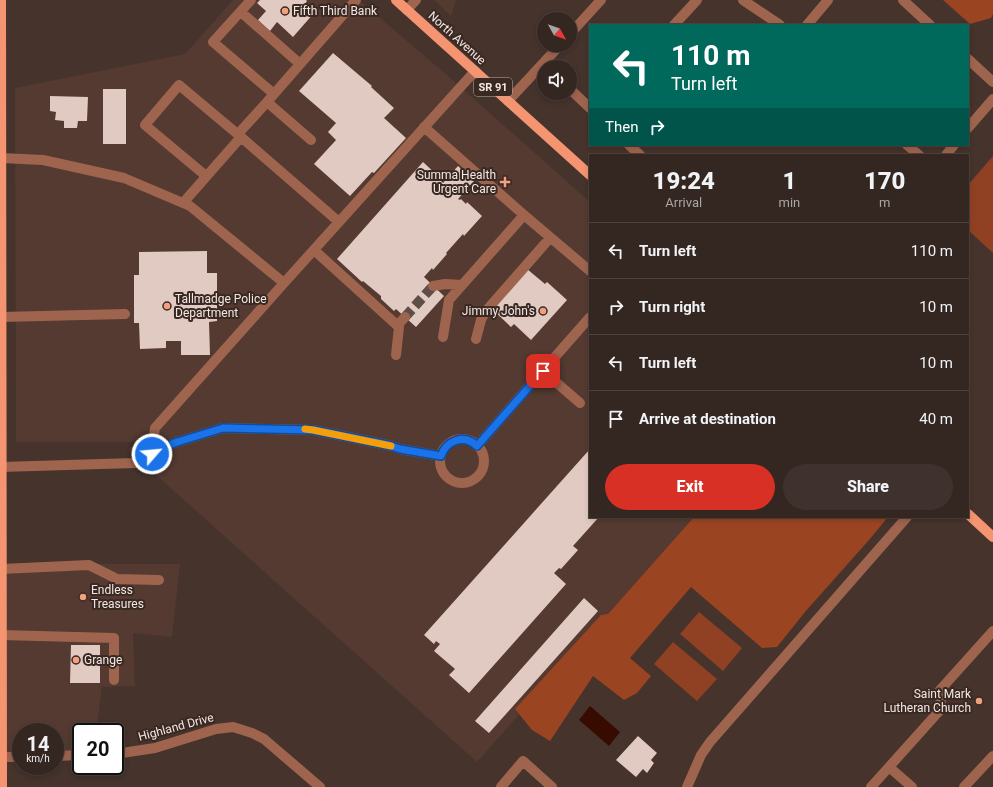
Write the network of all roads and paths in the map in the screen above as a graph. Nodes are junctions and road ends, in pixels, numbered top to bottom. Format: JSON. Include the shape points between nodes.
{"nodes":[{"id":1,"x":1,"y":0,"type":"edge"},
{"id":2,"x":251,"y":0,"type":"edge"},
{"id":3,"x":396,"y":0,"type":"edge"},
{"id":4,"x":416,"y":0,"type":"edge"},
{"id":5,"x":601,"y":0,"type":"edge"},
{"id":6,"x":696,"y":0,"type":"edge"},
{"id":7,"x":743,"y":0,"type":"edge"},
{"id":8,"x":828,"y":0,"type":"edge"},
{"id":9,"x":903,"y":0,"type":"edge"},
{"id":10,"x":350,"y":2,"type":"edge"},
{"id":11,"x":407,"y":10,"type":"junction"},
{"id":12,"x":241,"y":12,"type":"junction"},
{"id":13,"x":675,"y":24,"type":"edge"},
{"id":14,"x":779,"y":24,"type":"edge"},
{"id":15,"x":808,"y":24,"type":"edge"},
{"id":16,"x":929,"y":24,"type":"edge"},
{"id":17,"x":577,"y":26,"type":"edge"},
{"id":18,"x":554,"y":52,"type":"edge"},
{"id":19,"x":548,"y":60,"type":"edge"},
{"id":20,"x":969,"y":61,"type":"edge"},
{"id":21,"x":300,"y":64,"type":"junction"},
{"id":22,"x":0,"y":67,"type":"edge"},
{"id":23,"x":475,"y":71,"type":"junction"},
{"id":24,"x":537,"y":72,"type":"edge"},
{"id":25,"x":993,"y":82,"type":"edge"},
{"id":26,"x":577,"y":96,"type":"edge"},
{"id":27,"x":271,"y":98,"type":"junction"},
{"id":28,"x":993,"y":99,"type":"edge"},
{"id":29,"x":508,"y":101,"type":"junction"},
{"id":30,"x":589,"y":107,"type":"edge"},
{"id":31,"x":424,"y":127,"type":"junction"},
{"id":32,"x":969,"y":127,"type":"edge"},
{"id":33,"x":239,"y":136,"type":"junction"},
{"id":34,"x":310,"y":140,"type":"dead end"},
{"id":35,"x":630,"y":146,"type":"edge"},
{"id":36,"x":908,"y":146,"type":"edge"},
{"id":37,"x":953,"y":146,"type":"edge"},
{"id":38,"x":639,"y":154,"type":"edge"},
{"id":39,"x":918,"y":154,"type":"edge"},
{"id":40,"x":947,"y":154,"type":"edge"},
{"id":41,"x":1,"y":158,"type":"edge"},
{"id":42,"x":589,"y":174,"type":"edge"},
{"id":43,"x":206,"y":176,"type":"junction"},
{"id":44,"x":182,"y":202,"type":"junction"},
{"id":45,"x":524,"y":215,"type":"junction"},
{"id":46,"x":339,"y":222,"type":"junction"},
{"id":47,"x":550,"y":238,"type":"junction"},
{"id":48,"x":314,"y":250,"type":"junction"},
{"id":49,"x":589,"y":270,"type":"edge"},
{"id":50,"x":284,"y":283,"type":"junction"},
{"id":51,"x":433,"y":286,"type":"tunnel mouth"},
{"id":52,"x":462,"y":286,"type":"junction"},
{"id":53,"x":125,"y":314,"type":"dead end"},
{"id":54,"x":1,"y":317,"type":"junction"},
{"id":55,"x":405,"y":317,"type":"tunnel mouth"},
{"id":56,"x":589,"y":318,"type":"edge"},
{"id":57,"x":398,"y":325,"type":"junction"},
{"id":58,"x":443,"y":337,"type":"dead end"},
{"id":59,"x":476,"y":339,"type":"dead end"},
{"id":60,"x":396,"y":355,"type":"dead end"},
{"id":61,"x":543,"y":371,"type":"junction"},
{"id":62,"x":580,"y":403,"type":"dead end"},
{"id":63,"x":477,"y":446,"type":"junction"},
{"id":64,"x":152,"y":454,"type":"junction"},
{"id":65,"x":441,"y":456,"type":"junction"},
{"id":66,"x":1,"y":467,"type":"edge"},
{"id":67,"x":1,"y":514,"type":"edge"},
{"id":68,"x":969,"y":515,"type":"edge"},
{"id":69,"x":906,"y":518,"type":"edge"},
{"id":70,"x":993,"y":537,"type":"edge"},
{"id":71,"x":2,"y":569,"type":"junction"},
{"id":72,"x":159,"y":580,"type":"dead end"},
{"id":73,"x":993,"y":632,"type":"edge"},
{"id":74,"x":1,"y":635,"type":"junction"},
{"id":75,"x":114,"y":680,"type":"dead end"},
{"id":76,"x":124,"y":753,"type":"edge"},
{"id":77,"x":993,"y":756,"type":"edge"},
{"id":78,"x":2,"y":757,"type":"junction"},
{"id":79,"x":12,"y":757,"type":"edge"},
{"id":80,"x":889,"y":767,"type":"junction"},
{"id":81,"x":2,"y":787,"type":"edge"},
{"id":82,"x":320,"y":787,"type":"edge"},
{"id":83,"x":501,"y":787,"type":"edge"},
{"id":84,"x":552,"y":787,"type":"edge"},
{"id":85,"x":687,"y":787,"type":"edge"},
{"id":86,"x":871,"y":787,"type":"edge"},
{"id":87,"x":912,"y":787,"type":"edge"},
{"id":88,"x":964,"y":787,"type":"edge"}],
"edges":[{"from":1,"to":22,"type":"main road"},
{"from":2,"to":12,"type":"street"},
{"from":3,"to":11,"type":"main road","name":"North Avenue","number":"SR 91"},
{"from":4,"to":11,"type":"street"},
{"from":5,"to":17,"type":"street"},
{"from":6,"to":13,"type":"street"},
{"from":7,"to":14,"type":"street"},
{"from":8,"to":15,"type":"street"},
{"from":9,"to":16,"type":"street"},
{"from":10,"to":21,"type":"street"},
{"from":11,"to":23,"type":"main road","name":"North Avenue","number":"SR 91"},
{"from":12,"to":21,"type":"street"},
{"from":12,"to":27,"type":"street","via":[[213,42]]},
{"from":18,"to":19,"type":"street"},
{"from":20,"to":25,"type":"street"},
{"from":21,"to":27,"type":"street"},
{"from":22,"to":41,"type":"main road"},
{"from":23,"to":29,"type":"main road","name":"North Avenue","number":"SR 91"},
{"from":23,"to":31,"type":"street"},
{"from":24,"to":29,"type":"street"},
{"from":26,"to":30,"type":"street"},
{"from":27,"to":33,"type":"street"},
{"from":27,"to":34,"type":"street"},
{"from":28,"to":32,"type":"street"},
{"from":29,"to":42,"type":"main road","name":"North Avenue","number":"SR 91"},
{"from":31,"to":45,"type":"street"},
{"from":31,"to":46,"type":"street"},
{"from":33,"to":43,"type":"street"},
{"from":33,"to":43,"type":"street","via":[[179,85],[145,125]]},
{"from":33,"to":46,"type":"street"},
{"from":35,"to":38,"type":"street"},
{"from":36,"to":39,"type":"street"},
{"from":37,"to":40,"type":"street"},
{"from":41,"to":44,"type":"street","via":[[43,160],[124,178]]},
{"from":41,"to":54,"type":"main road"},
{"from":43,"to":44,"type":"street"},
{"from":44,"to":50,"type":"street"},
{"from":45,"to":47,"type":"street"},
{"from":45,"to":52,"type":"street"},
{"from":46,"to":48,"type":"street"},
{"from":47,"to":49,"type":"street"},
{"from":47,"to":59,"type":"street","via":[[485,312]]},
{"from":48,"to":50,"type":"street"},
{"from":48,"to":57,"type":"street"},
{"from":50,"to":64,"type":"street","via":[[155,428]]},
{"from":51,"to":52,"type":"street"},
{"from":52,"to":58,"type":"street","via":[[449,300]]},
{"from":53,"to":54,"type":"street"},
{"from":54,"to":66,"type":"main road"},
{"from":55,"to":57,"type":"street"},
{"from":56,"to":61,"type":"street"},
{"from":57,"to":60,"type":"street"},
{"from":61,"to":62,"type":"street"},
{"from":61,"to":63,"type":"street"},
{"from":63,"to":65,"type":"street","via":[[469,440],[455,440],[444,449]]},
{"from":63,"to":65,"type":"street","via":[[483,455],[483,469],[479,476],[466,483],[452,481],[445,476],[440,462]]},
{"from":64,"to":65,"type":"street","via":[[174,443],[223,428],[313,430]]},
{"from":64,"to":66,"type":"street","via":[[135,463]]},
{"from":66,"to":67,"type":"main road"},
{"from":67,"to":71,"type":"main road"},
{"from":68,"to":70,"type":"main road"},
{"from":69,"to":85,"type":"street","via":[[710,742]]},
{"from":71,"to":72,"type":"street","via":[[89,565],[118,579]]},
{"from":71,"to":74,"type":"main road"},
{"from":73,"to":80,"type":"street","via":[[940,690],[941,709]]},
{"from":74,"to":75,"type":"street","via":[[114,638]]},
{"from":74,"to":78,"type":"main road"},
{"from":76,"to":82,"type":"street","name":"Highland Drive","via":[[155,748],[216,729],[233,727],[264,739]]},
{"from":77,"to":88,"type":"street"},
{"from":78,"to":79,"type":"street"},
{"from":78,"to":81,"type":"main road"},
{"from":80,"to":86,"type":"street"},
{"from":80,"to":87,"type":"street"},
{"from":83,"to":84,"type":"street","via":[[523,761]]}]}
